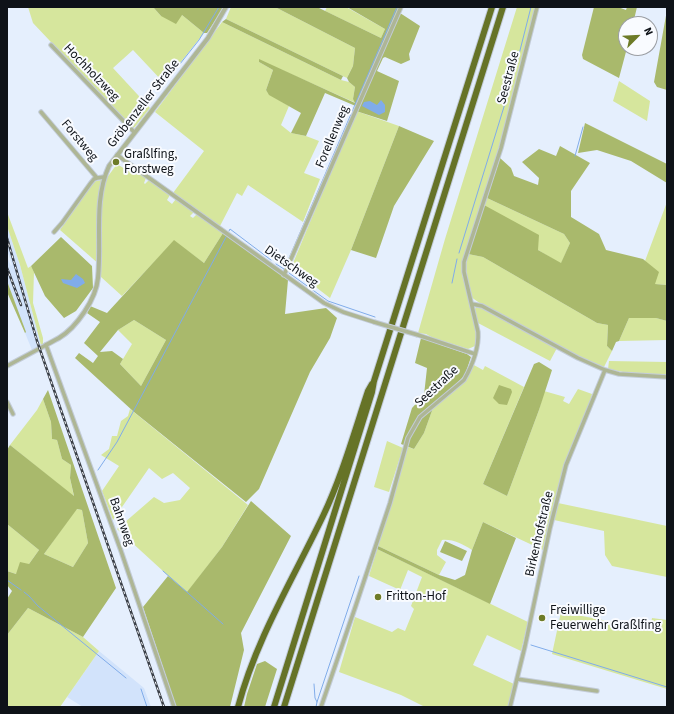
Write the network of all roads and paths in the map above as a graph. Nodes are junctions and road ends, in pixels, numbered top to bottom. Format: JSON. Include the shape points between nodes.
{"nodes":[{"id":1,"x":226,"y":7,"type":"edge"},
{"id":2,"x":401,"y":7,"type":"edge"},
{"id":3,"x":492,"y":7,"type":"edge"},
{"id":4,"x":503,"y":7,"type":"edge"},
{"id":5,"x":537,"y":7,"type":"edge"},
{"id":6,"x":51,"y":45,"type":"dead end"},
{"id":7,"x":41,"y":112,"type":"dead end"},
{"id":8,"x":134,"y":132,"type":"junction"},
{"id":9,"x":117,"y":155,"type":"junction"},
{"id":10,"x":104,"y":177,"type":"junction"},
{"id":11,"x":97,"y":178,"type":"junction"},
{"id":12,"x":54,"y":232,"type":"dead end"},
{"id":13,"x":284,"y":275,"type":"junction"},
{"id":14,"x":472,"y":304,"type":"junction"},
{"id":15,"x":46,"y":345,"type":"junction"},
{"id":16,"x":475,"y":354,"type":"junction"},
{"id":17,"x":7,"y":366,"type":"edge"},
{"id":18,"x":605,"y":370,"type":"junction"},
{"id":19,"x":667,"y":377,"type":"edge"},
{"id":20,"x":374,"y":381,"type":"junction"},
{"id":21,"x":7,"y":402,"type":"edge"},
{"id":22,"x":13,"y":414,"type":"dead end"},
{"id":23,"x":517,"y":678,"type":"junction"},
{"id":24,"x":597,"y":691,"type":"dead end"},
{"id":25,"x":174,"y":707,"type":"edge"},
{"id":26,"x":238,"y":707,"type":"edge"},
{"id":27,"x":274,"y":707,"type":"edge"},
{"id":28,"x":284,"y":707,"type":"edge"},
{"id":29,"x":321,"y":707,"type":"edge"},
{"id":30,"x":510,"y":707,"type":"edge"}],
"edges":[{"from":1,"to":8,"type":"street","name":"Gröbenzeller Straße","via":[[208,38]]},
{"from":2,"to":13,"type":"street","name":"Forellenweg"},
{"from":3,"to":20,"type":"highway"},
{"from":4,"to":28,"type":"highway"},
{"from":5,"to":14,"type":"street","name":"Seestraße","via":[[501,148],[464,262]]},
{"from":6,"to":8,"type":"street","name":"Hochholzweg"},
{"from":7,"to":11,"type":"street","name":"Forstweg"},
{"from":8,"to":9,"type":"street","name":"Gröbenzeller Straße"},
{"from":9,"to":10,"type":"street","name":"Gröbenzeller Straße"},
{"from":9,"to":13,"type":"street","name":"Dietschweg"},
{"from":10,"to":11,"type":"street","name":"Forstweg"},
{"from":10,"to":15,"type":"street","name":"Gröbenzeller Straße","via":[[100,200],[98,279],[94,294],[77,322]]},
{"from":11,"to":12,"type":"street","via":[[94,178]]},
{"from":13,"to":16,"type":"street","name":"Dietschweg","bridge":true,"via":[[324,303],[343,312]]},
{"from":14,"to":16,"type":"street","name":"Seestraße","via":[[478,332]]},
{"from":14,"to":18,"type":"street","via":[[482,306]]},
{"from":15,"to":17,"type":"street"},
{"from":15,"to":25,"type":"street","name":"Bahnweg","via":[[121,551]]},
{"from":16,"to":29,"type":"street","name":"Seestraße","via":[[464,380],[420,417],[408,438],[390,503]]},
{"from":18,"to":19,"type":"street","via":[[619,374]]},
{"from":18,"to":23,"type":"street","name":"Birkenhofstraße","via":[[566,465]]},
{"from":20,"to":26,"type":"highway","via":[[368,391],[331,499],[268,626],[243,686]]},
{"from":20,"to":27,"type":"highway"},
{"from":21,"to":22,"type":"street"},
{"from":23,"to":24,"type":"street"},
{"from":23,"to":30,"type":"street","name":"Birkenhofstraße"}]}
